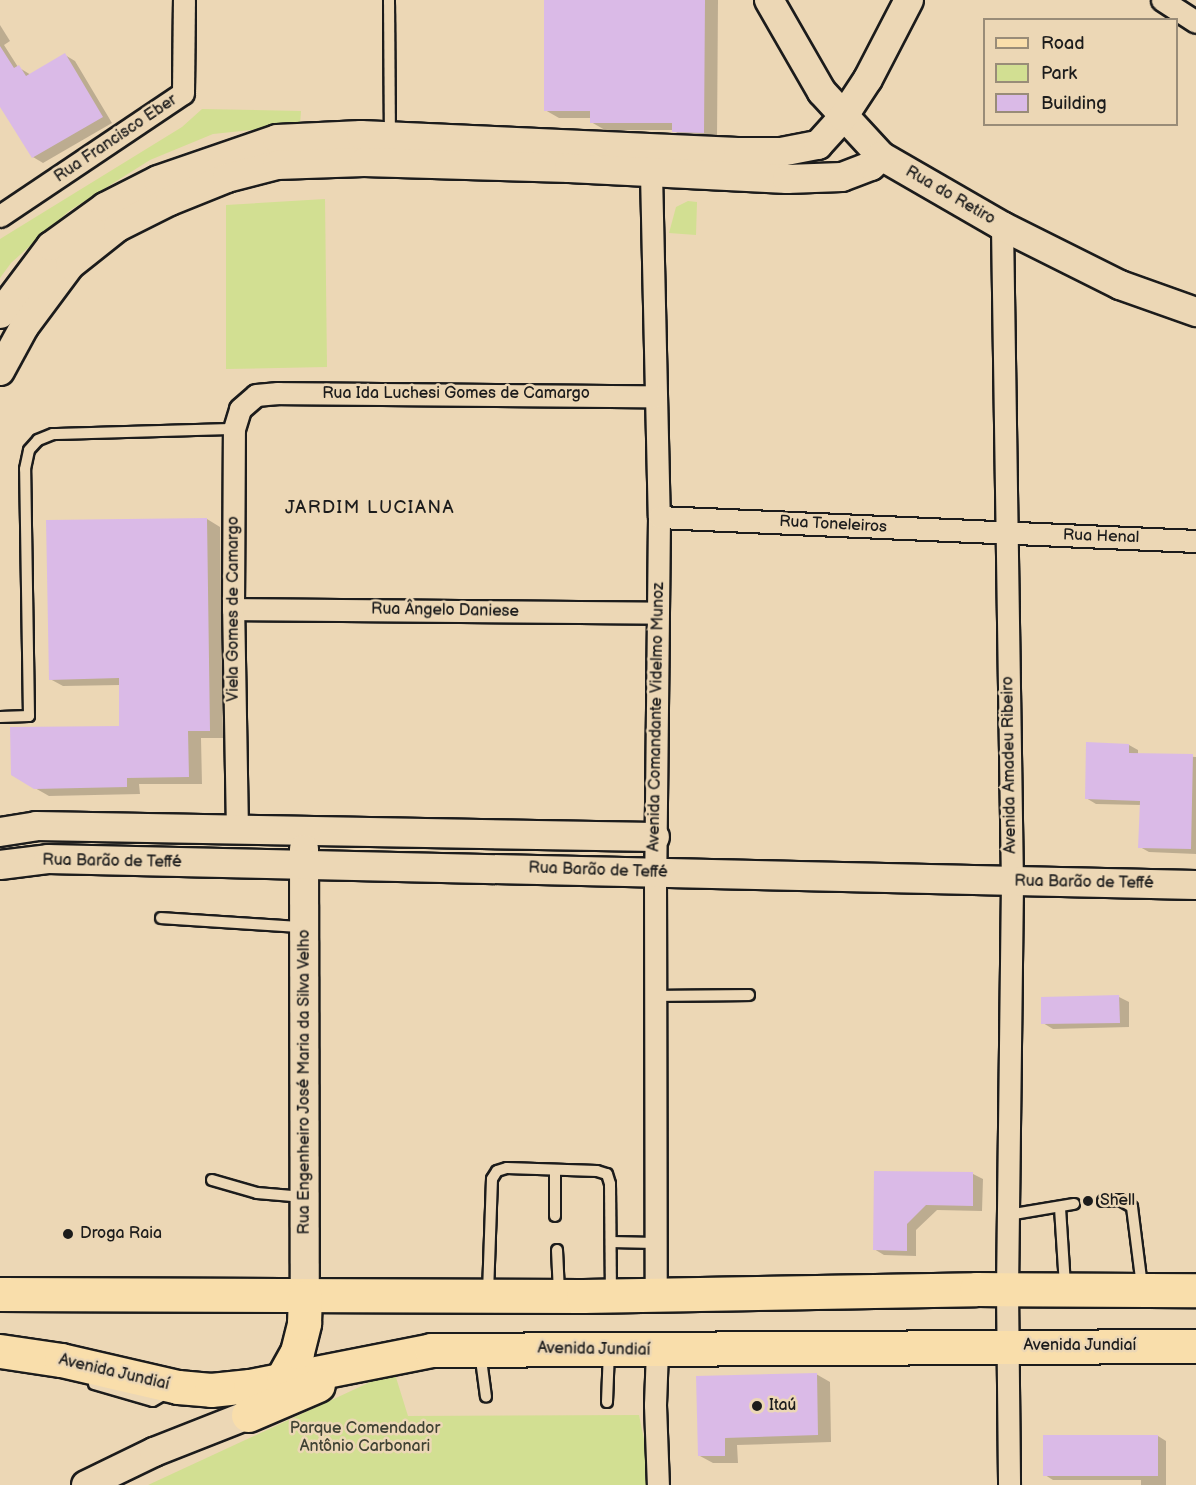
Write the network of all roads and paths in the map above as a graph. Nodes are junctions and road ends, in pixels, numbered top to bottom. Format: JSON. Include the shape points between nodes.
{"nodes":[{"id":1,"x":184,"y":0,"type":"edge"},
{"id":2,"x":389,"y":0,"type":"edge"},
{"id":3,"x":770,"y":0,"type":"edge"},
{"id":4,"x":909,"y":0,"type":"edge"},
{"id":5,"x":1162,"y":0,"type":"edge"},
{"id":6,"x":1196,"y":22,"type":"edge"},
{"id":7,"x":843,"y":117,"type":"junction"},
{"id":8,"x":390,"y":136,"type":"junction"},
{"id":9,"x":673,"y":150,"type":"junction"},
{"id":10,"x":881,"y":156,"type":"junction"},
{"id":11,"x":651,"y":173,"type":"junction"},
{"id":12,"x":0,"y":216,"type":"edge"},
{"id":13,"x":1002,"y":226,"type":"junction"},
{"id":14,"x":1196,"y":312,"type":"edge"},
{"id":15,"x":0,"y":314,"type":"edge"},
{"id":16,"x":0,"y":371,"type":"edge"},
{"id":17,"x":256,"y":395,"type":"joint"},
{"id":18,"x":656,"y":396,"type":"junction"},
{"id":19,"x":234,"y":429,"type":"junction"},
{"id":20,"x":659,"y":517,"type":"junction"},
{"id":21,"x":1006,"y":534,"type":"junction"},
{"id":22,"x":1196,"y":541,"type":"edge"},
{"id":23,"x":233,"y":609,"type":"junction"},
{"id":24,"x":657,"y":613,"type":"junction"},
{"id":25,"x":0,"y":717,"type":"edge"},
{"id":26,"x":237,"y":831,"type":"junction"},
{"id":27,"x":0,"y":832,"type":"edge"},
{"id":28,"x":303,"y":832,"type":"junction"},
{"id":29,"x":621,"y":836,"type":"junction"},
{"id":30,"x":655,"y":837,"type":"junction"},
{"id":31,"x":0,"y":865,"type":"edge"},
{"id":32,"x":305,"y":866,"type":"junction"},
{"id":33,"x":592,"y":870,"type":"junction"},
{"id":34,"x":655,"y":872,"type":"junction"},
{"id":35,"x":1012,"y":882,"type":"junction"},
{"id":36,"x":1196,"y":885,"type":"edge"},
{"id":37,"x":161,"y":918,"type":"dead end"},
{"id":38,"x":305,"y":927,"type":"junction"},
{"id":39,"x":749,"y":995,"type":"dead end"},
{"id":40,"x":655,"y":996,"type":"junction"},
{"id":41,"x":555,"y":1170,"type":"junction"},
{"id":42,"x":212,"y":1180,"type":"dead end"},
{"id":43,"x":305,"y":1197,"type":"junction"},
{"id":44,"x":1103,"y":1201,"type":"dead end"},
{"id":45,"x":1074,"y":1204,"type":"dead end"},
{"id":46,"x":1060,"y":1208,"type":"junction"},
{"id":47,"x":1008,"y":1215,"type":"junction"},
{"id":48,"x":555,"y":1216,"type":"dead end"},
{"id":49,"x":611,"y":1242,"type":"junction"},
{"id":50,"x":655,"y":1243,"type":"junction"},
{"id":51,"x":557,"y":1250,"type":"dead end"},
{"id":52,"x":1007,"y":1289,"type":"junction"},
{"id":53,"x":1065,"y":1289,"type":"junction"},
{"id":54,"x":1142,"y":1290,"type":"junction"},
{"id":55,"x":1196,"y":1290,"type":"edge"},
{"id":56,"x":0,"y":1294,"type":"edge"},
{"id":57,"x":488,"y":1296,"type":"junction"},
{"id":58,"x":559,"y":1296,"type":"junction"},
{"id":59,"x":611,"y":1296,"type":"junction"},
{"id":60,"x":656,"y":1296,"type":"junction"},
{"id":61,"x":305,"y":1297,"type":"junction"},
{"id":62,"x":1008,"y":1346,"type":"junction"},
{"id":63,"x":1196,"y":1346,"type":"edge"},
{"id":64,"x":480,"y":1349,"type":"junction"},
{"id":65,"x":609,"y":1349,"type":"junction"},
{"id":66,"x":657,"y":1350,"type":"junction"},
{"id":67,"x":0,"y":1351,"type":"edge"},
{"id":68,"x":385,"y":1357,"type":"junction"},
{"id":69,"x":283,"y":1377,"type":"junction"},
{"id":70,"x":88,"y":1382,"type":"dead end"},
{"id":71,"x":178,"y":1387,"type":"junction"},
{"id":72,"x":486,"y":1396,"type":"dead end"},
{"id":73,"x":607,"y":1402,"type":"dead end"},
{"id":74,"x":248,"y":1415,"type":"junction"},
{"id":75,"x":86,"y":1485,"type":"edge"},
{"id":76,"x":658,"y":1485,"type":"edge"},
{"id":77,"x":1009,"y":1485,"type":"edge"}],
"edges":[{"from":1,"to":12,"type":"street","name":"Rua Francisco Eber","via":[[183,93]]},
{"from":2,"to":8,"type":"lane"},
{"from":3,"to":7,"type":"main road","name":"Rua do Retiro","via":[[822,92]]},
{"from":4,"to":7,"type":"main road","via":[[868,79]]},
{"from":5,"to":6,"type":"street"},
{"from":7,"to":9,"type":"main road","via":[[818,145],[781,152]]},
{"from":7,"to":10,"type":"main road","name":"Rua do Retiro"},
{"from":8,"to":9,"type":"main road"},
{"from":8,"to":15,"type":"main road","via":[[278,139],[158,180],[105,207],[51,246]]},
{"from":9,"to":11,"type":"main road"},
{"from":10,"to":11,"type":"main road","via":[[871,166],[842,177],[787,179]]},
{"from":10,"to":13,"type":"main road","name":"Rua do Retiro"},
{"from":11,"to":16,"type":"main road","via":[[364,162],[277,165],[227,178],[118,227],[70,266],[24,327]]},
{"from":11,"to":18,"type":"street","name":"Avenida Comandante Videlmo Munoz"},
{"from":13,"to":14,"type":"main road","name":"Rua do Retiro","via":[[1120,285]]},
{"from":13,"to":21,"type":"street","name":"Avenida Amadeu Ribeiro"},
{"from":17,"to":18,"type":"street","name":"Rua Ida Luchesi Gomes de Camargo"},
{"from":17,"to":19,"type":"street","name":"Viela Gomes de Camargo","via":[[240,408]]},
{"from":18,"to":20,"type":"street","name":"Avenida Comandante Videlmo Munoz"},
{"from":19,"to":23,"type":"street","name":"Viela Gomes de Camargo"},
{"from":19,"to":25,"type":"lane","via":[[52,434],[38,440],[29,450],[29,716]]},
{"from":20,"to":21,"type":"street","name":"Rua Toneleiros"},
{"from":20,"to":24,"type":"street","name":"Avenida Comandante Videlmo Munoz"},
{"from":21,"to":22,"type":"street","name":"Rua Henal"},
{"from":21,"to":35,"type":"street","name":"Avenida Amadeu Ribeiro"},
{"from":23,"to":24,"type":"street","name":"Rua Ângelo Daniese"},
{"from":23,"to":26,"type":"street","name":"Viela Gomes de Camargo"},
{"from":24,"to":30,"type":"street","name":"Avenida Comandante Videlmo Munoz"},
{"from":26,"to":27,"type":"main road","name":"Rua Barão de Teffé","via":[[36,826]]},
{"from":26,"to":28,"type":"main road","name":"Rua Barão de Teffé"},
{"from":28,"to":29,"type":"main road","name":"Rua Barão de Teffé"},
{"from":28,"to":32,"type":"main road","name":"Rua Engenheiro José Maria da Silva Velho"},
{"from":29,"to":30,"type":"main road","name":"Rua Barão de Teffé"},
{"from":29,"to":33,"type":"main road","via":[[606,859]]},
{"from":30,"to":34,"type":"street","name":"Avenida Comandante Videlmo Munoz"},
{"from":31,"to":32,"type":"main road","name":"Rua Barão de Teffé","via":[[48,859]]},
{"from":32,"to":33,"type":"main road","name":"Rua Barão de Teffé"},
{"from":32,"to":38,"type":"main road","name":"Rua Engenheiro José Maria da Silva Velho"},
{"from":33,"to":34,"type":"main road","name":"Rua Barão de Teffé"},
{"from":34,"to":35,"type":"main road","name":"Rua Barão de Teffé"},
{"from":34,"to":40,"type":"street","name":"Avenida Comandante Videlmo Munoz"},
{"from":35,"to":36,"type":"main road","name":"Rua Barão de Teffé"},
{"from":35,"to":47,"type":"street","name":"Avenida Amadeu Ribeiro"},
{"from":37,"to":38,"type":"lane"},
{"from":38,"to":43,"type":"main road","name":"Rua Engenheiro José Maria da Silva Velho"},
{"from":39,"to":40,"type":"lane"},
{"from":40,"to":50,"type":"street","name":"Avenida Comandante Videlmo Munoz"},
{"from":41,"to":48,"type":"lane"},
{"from":41,"to":49,"type":"lane","via":[[607,1174]]},
{"from":41,"to":57,"type":"lane","via":[[507,1168],[497,1171],[492,1179]]},
{"from":42,"to":43,"type":"lane","via":[[257,1193]]},
{"from":43,"to":61,"type":"main road","name":"Rua Engenheiro José Maria da Silva Velho"},
{"from":44,"to":54,"type":"lane","via":[[1120,1200],[1132,1207]]},
{"from":45,"to":46,"type":"lane"},
{"from":46,"to":47,"type":"lane"},
{"from":46,"to":53,"type":"lane"},
{"from":47,"to":52,"type":"street","name":"Avenida Amadeu Ribeiro"},
{"from":49,"to":50,"type":"lane"},
{"from":49,"to":59,"type":"lane"},
{"from":50,"to":60,"type":"street","name":"Avenida Comandante Videlmo Munoz"},
{"from":51,"to":58,"type":"lane"},
{"from":52,"to":53,"type":"main road"},
{"from":52,"to":60,"type":"main road"},
{"from":52,"to":62,"type":"street","name":"Avenida Amadeu Ribeiro"},
{"from":53,"to":54,"type":"main road"},
{"from":54,"to":55,"type":"main road"},
{"from":56,"to":61,"type":"main road"},
{"from":57,"to":58,"type":"main road"},
{"from":57,"to":61,"type":"main road"},
{"from":58,"to":59,"type":"main road"},
{"from":59,"to":60,"type":"main road"},
{"from":61,"to":69,"type":"main road","via":[[297,1352]]},
{"from":62,"to":63,"type":"main road","name":"Avenida Jundiaí"},
{"from":62,"to":66,"type":"main road","name":"Avenida Jundiaí"},
{"from":62,"to":77,"type":"street","name":"Avenida Amadeu Ribeiro"},
{"from":64,"to":65,"type":"main road","name":"Avenida Jundiaí"},
{"from":64,"to":68,"type":"main road","name":"Avenida Jundiaí","via":[[431,1350]]},
{"from":64,"to":72,"type":"lane"},
{"from":65,"to":66,"type":"main road","name":"Avenida Jundiaí"},
{"from":65,"to":73,"type":"lane"},
{"from":66,"to":76,"type":"street"},
{"from":67,"to":71,"type":"main road","name":"Avenida Jundiaí","via":[[63,1368]]},
{"from":68,"to":69,"type":"main road","name":"Avenida Jundiaí"},
{"from":68,"to":74,"type":"main road"},
{"from":69,"to":71,"type":"main road","name":"Avenida Jundiaí","via":[[211,1390]]},
{"from":69,"to":74,"type":"main road","via":[[275,1391]]},
{"from":70,"to":71,"type":"lane","via":[[153,1401]]},
{"from":74,"to":75,"type":"main road","via":[[154,1452]]}]}
